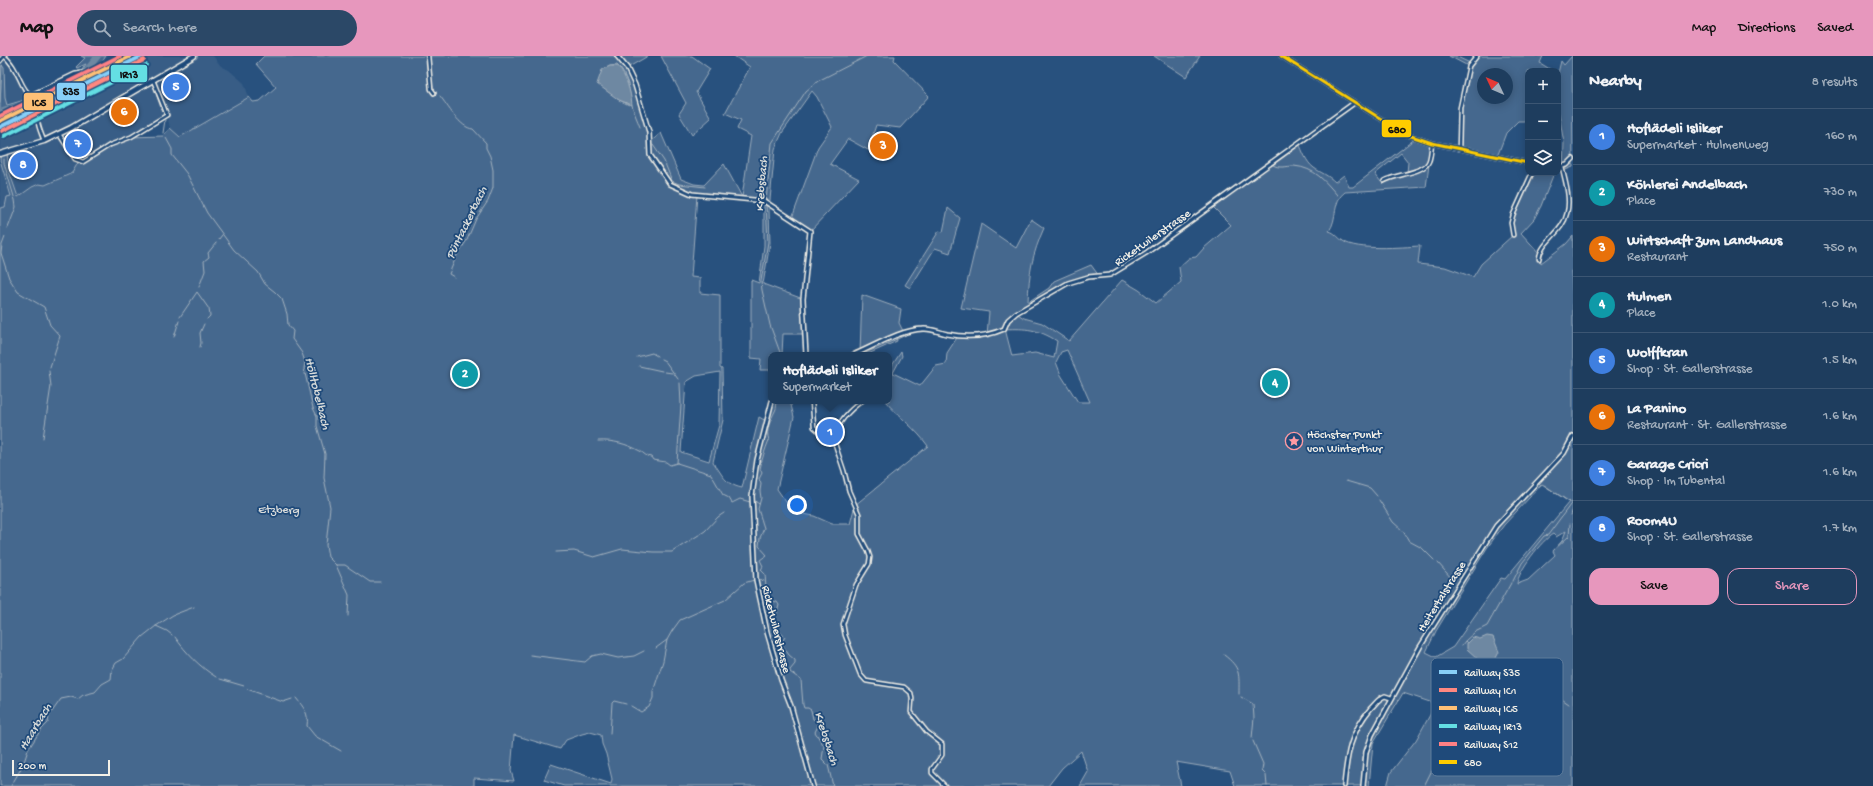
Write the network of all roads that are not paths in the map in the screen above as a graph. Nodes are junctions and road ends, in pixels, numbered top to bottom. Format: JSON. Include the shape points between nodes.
{"nodes":[{"id":1,"x":4,"y":56,"type":"edge"},
{"id":2,"x":122,"y":56,"type":"edge"},
{"id":3,"x":194,"y":56,"type":"edge"},
{"id":4,"x":428,"y":56,"type":"edge"},
{"id":5,"x":617,"y":56,"type":"edge"},
{"id":6,"x":1281,"y":56,"type":"edge"},
{"id":7,"x":1477,"y":56,"type":"edge"},
{"id":8,"x":0,"y":61,"type":"edge"},
{"id":9,"x":153,"y":80,"type":"junction"},
{"id":10,"x":97,"y":82,"type":"dead end"},
{"id":11,"x":434,"y":93,"type":"dead end"},
{"id":12,"x":1354,"y":103,"type":"junction"},
{"id":13,"x":59,"y":134,"type":"junction"},
{"id":14,"x":44,"y":141,"type":"junction"},
{"id":15,"x":1432,"y":143,"type":"junction"},
{"id":16,"x":1459,"y":149,"type":"junction"},
{"id":17,"x":0,"y":154,"type":"edge"},
{"id":18,"x":1573,"y":159,"type":"edge"},
{"id":19,"x":1525,"y":162,"type":"edge"},
{"id":20,"x":1562,"y":167,"type":"joint"},
{"id":21,"x":1531,"y":176,"type":"edge"},
{"id":22,"x":1384,"y":180,"type":"dead end"},
{"id":23,"x":1513,"y":235,"type":"dead end"},
{"id":24,"x":1540,"y":259,"type":"dead end"},
{"id":25,"x":806,"y":352,"type":"edge"},
{"id":26,"x":860,"y":352,"type":"edge"},
{"id":27,"x":771,"y":404,"type":"edge"},
{"id":28,"x":812,"y":404,"type":"edge"},
{"id":29,"x":858,"y":404,"type":"edge"},
{"id":30,"x":1573,"y":436,"type":"edge"},
{"id":31,"x":833,"y":438,"type":"junction"},
{"id":32,"x":1391,"y":698,"type":"junction"},
{"id":33,"x":813,"y":786,"type":"edge"},
{"id":34,"x":945,"y":786,"type":"edge"},
{"id":35,"x":1344,"y":786,"type":"edge"},
{"id":36,"x":1363,"y":786,"type":"edge"}],
"edges":[{"from":1,"to":2,"type":"street","via":[[15,67],[27,93],[31,95],[80,73],[92,72]]},
{"from":1,"to":8,"type":"main road"},
{"from":3,"to":9,"type":"main road"},
{"from":4,"to":11,"type":"street","via":[[431,89]]},
{"from":5,"to":25,"type":"street","via":[[627,68],[635,85],[649,132],[648,148],[653,161],[670,184],[692,194],[764,201],[810,231],[803,298]]},
{"from":6,"to":12,"type":"street"},
{"from":7,"to":16,"type":"street","via":[[1468,66],[1460,108]]},
{"from":9,"to":13,"type":"main road"},
{"from":9,"to":13,"type":"street","via":[[167,115],[131,137],[110,145],[83,162],[75,159]]},
{"from":10,"to":14,"type":"street","via":[[39,113],[37,122]]},
{"from":12,"to":15,"type":"street","via":[[1405,134]]},
{"from":12,"to":26,"type":"street","name":"Ricketwilerstrasse","via":[[1146,254],[1114,274],[1088,277],[1068,283],[1016,313],[1008,320],[1004,329],[997,333],[958,336],[926,329],[913,330]]},
{"from":13,"to":14,"type":"main road"},
{"from":14,"to":17,"type":"main road"},
{"from":15,"to":16,"type":"street"},
{"from":15,"to":22,"type":"street","via":[[1426,167]]},
{"from":16,"to":19,"type":"street"},
{"from":18,"to":20,"type":"street"},
{"from":20,"to":24,"type":"street","via":[[1568,199],[1567,213],[1559,231],[1541,250]]},
{"from":21,"to":23,"type":"street","via":[[1513,215]]},
{"from":27,"to":33,"type":"street","name":"Ricketwilerstrasse","via":[[752,496],[756,580],[767,632]]},
{"from":28,"to":31,"type":"street","via":[[814,427]]},
{"from":29,"to":31,"type":"street","via":[[838,425]]},
{"from":30,"to":32,"type":"street","name":"Heitertalstrasse","via":[[1564,453],[1510,510],[1492,533],[1448,600]]},
{"from":31,"to":34,"type":"street","via":[[849,491],[859,514],[859,534],[870,557],[870,564],[856,585],[843,624],[846,635],[860,674],[866,681],[904,686],[911,693],[911,712],[927,732],[942,744],[942,755],[932,773]]},
{"from":32,"to":35,"type":"street","via":[[1385,696],[1379,699],[1353,735],[1348,748]]},
{"from":32,"to":36,"type":"street","name":"Heitertalstrasse","via":[[1378,721],[1366,752]]}]}
